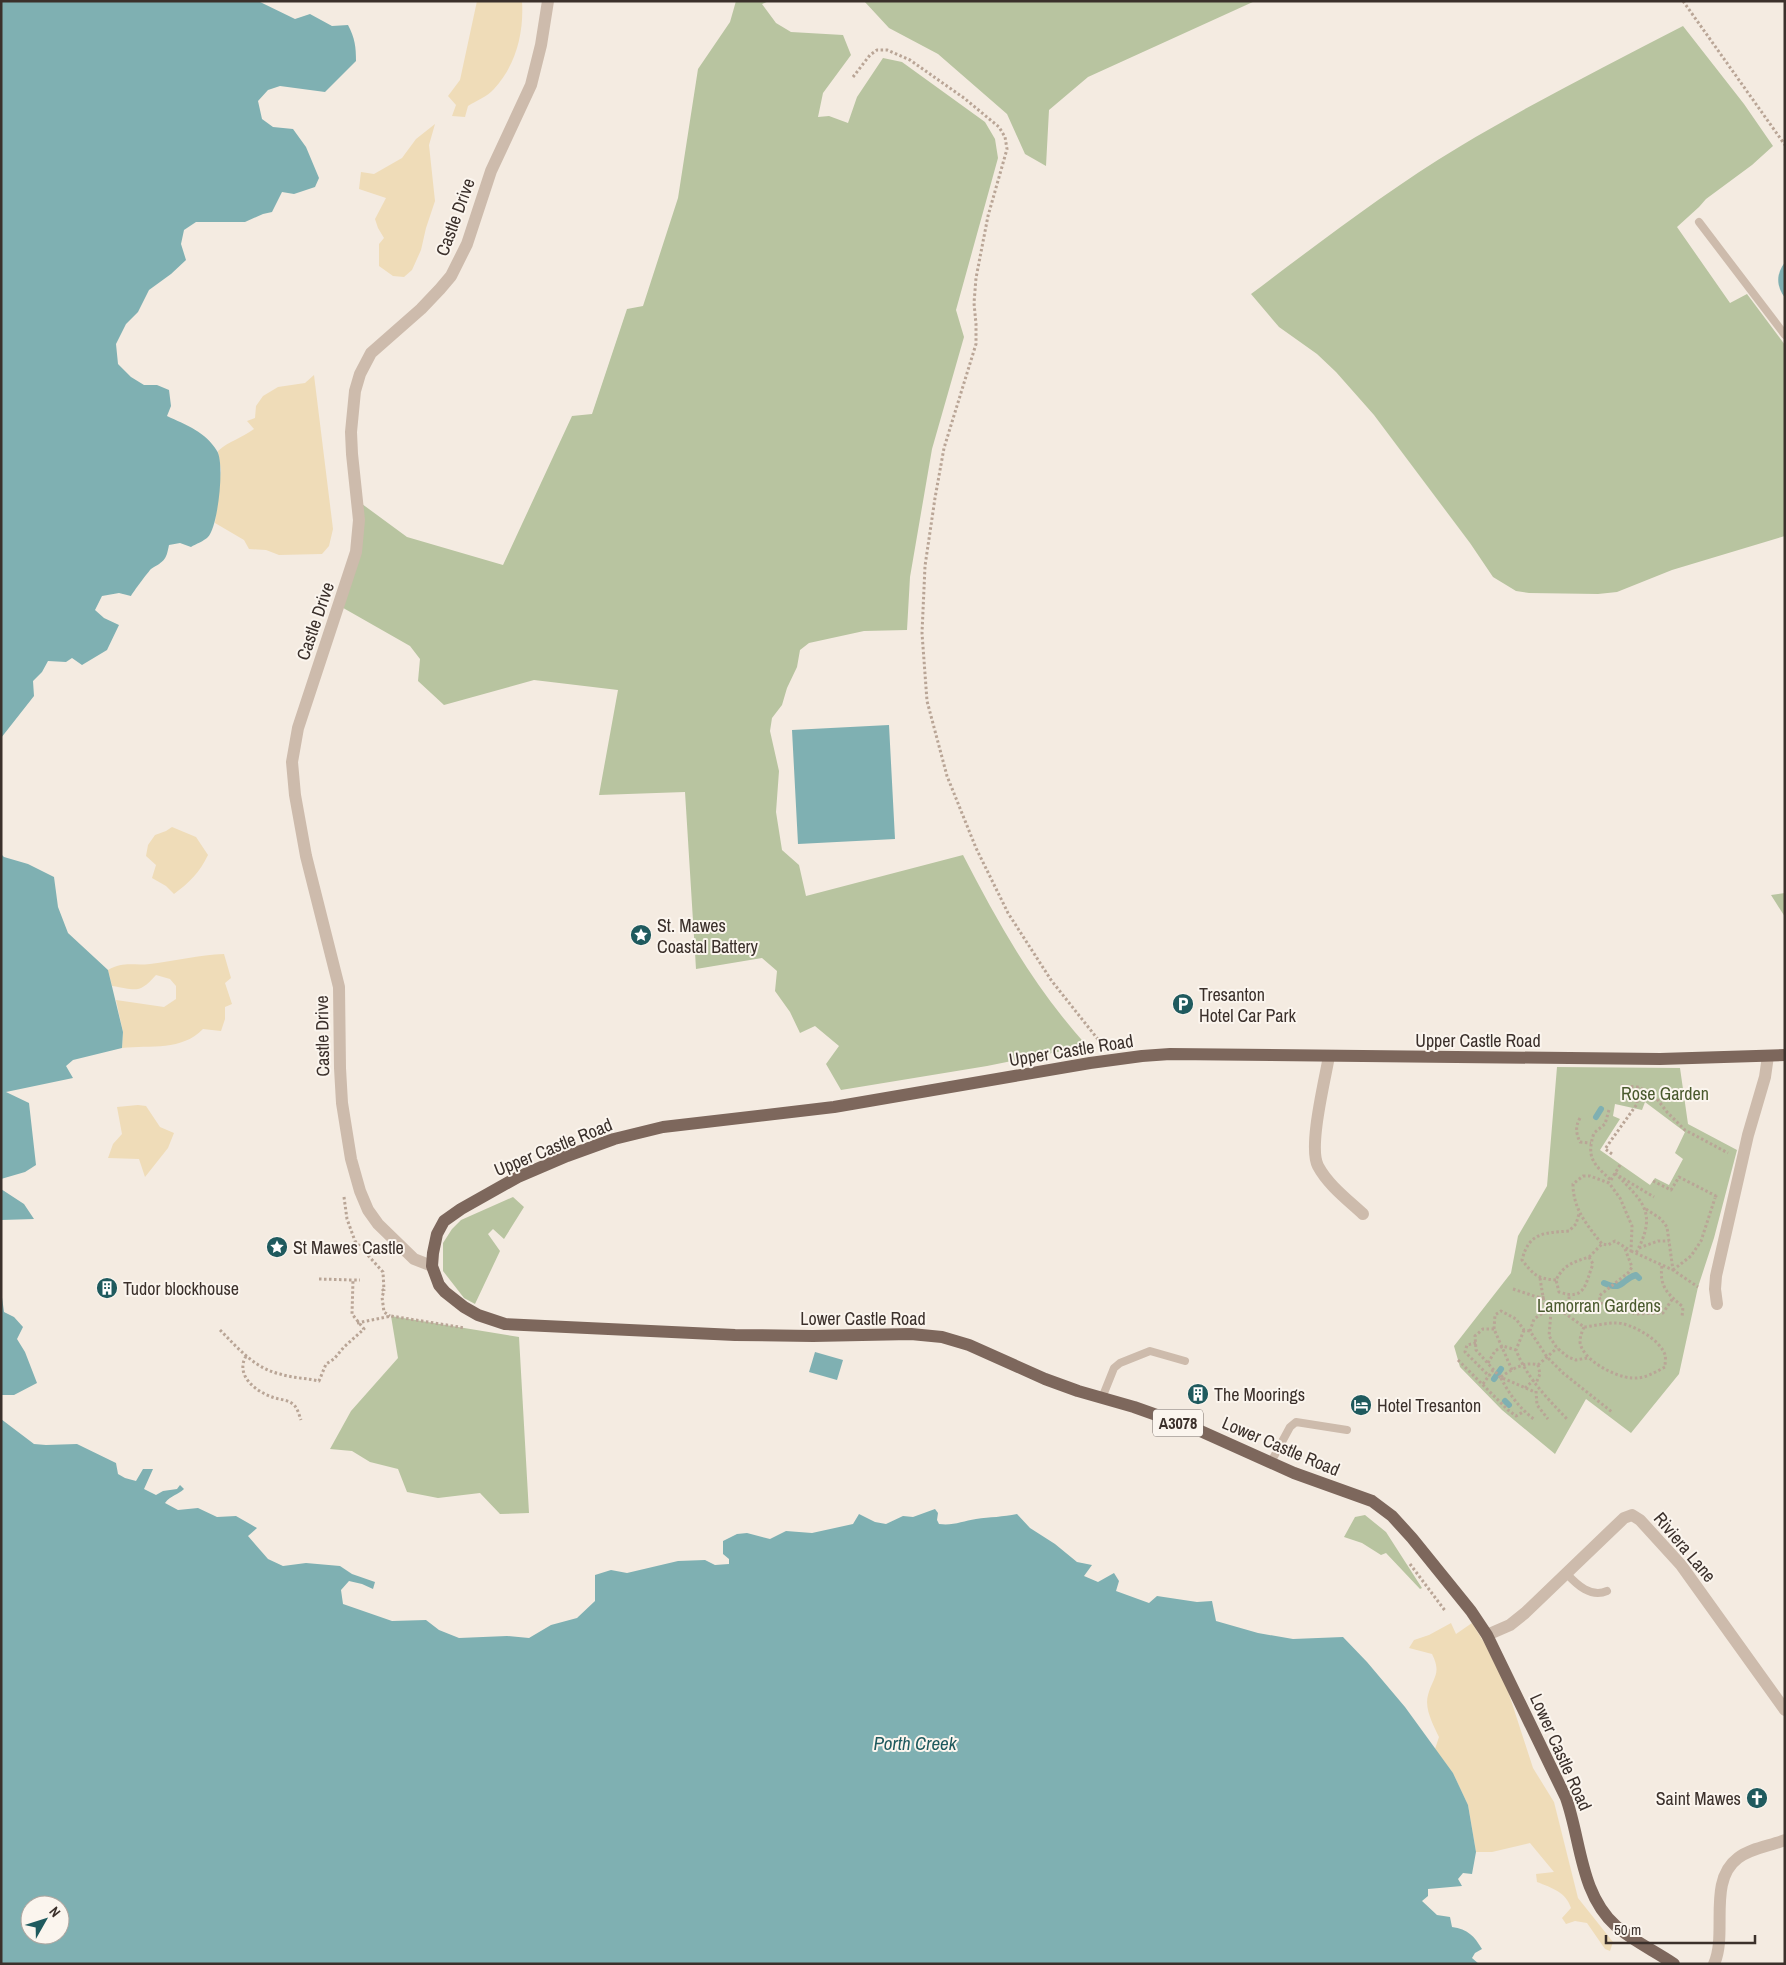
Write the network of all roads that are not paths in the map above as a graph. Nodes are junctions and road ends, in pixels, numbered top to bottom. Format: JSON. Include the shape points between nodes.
{"nodes":[{"id":1,"x":548,"y":1,"type":"edge"},
{"id":2,"x":1699,"y":222,"type":"dead end"},
{"id":3,"x":1785,"y":335,"type":"edge"},
{"id":4,"x":1785,"y":1055,"type":"edge"},
{"id":5,"x":1329,"y":1056,"type":"junction"},
{"id":6,"x":1768,"y":1056,"type":"junction"},
{"id":7,"x":1363,"y":1214,"type":"dead end"},
{"id":8,"x":433,"y":1271,"type":"junction"},
{"id":9,"x":1717,"y":1304,"type":"dead end"},
{"id":10,"x":1185,"y":1361,"type":"dead end"},
{"id":11,"x":1102,"y":1398,"type":"junction"},
{"id":12,"x":1347,"y":1430,"type":"dead end"},
{"id":13,"x":1272,"y":1462,"type":"junction"},
{"id":14,"x":1567,"y":1574,"type":"junction"},
{"id":15,"x":1607,"y":1591,"type":"dead end"},
{"id":16,"x":1486,"y":1635,"type":"junction"},
{"id":17,"x":1785,"y":1710,"type":"edge"},
{"id":18,"x":1785,"y":1840,"type":"edge"},
{"id":19,"x":1674,"y":1964,"type":"edge"},
{"id":20,"x":1714,"y":1964,"type":"edge"}],
"edges":[{"from":1,"to":8,"type":"street","name":"Castle Drive","via":[[531,85],[491,170],[467,244],[451,276],[421,310],[371,353],[360,374],[355,391],[352,432],[359,520],[356,552],[298,728],[292,762],[306,856],[339,988],[342,1103],[350,1159],[368,1210],[378,1224],[414,1259]]},
{"from":2,"to":3,"type":"lane"},
{"from":4,"to":6,"type":"main road","name":"Upper Castle Road"},
{"from":5,"to":6,"type":"main road","name":"Upper Castle Road","via":[[1660,1059]]},
{"from":5,"to":7,"type":"street","via":[[1315,1157],[1325,1177]]},
{"from":5,"to":8,"type":"main road","name":"Upper Castle Road","via":[[1170,1054],[1114,1059],[834,1107],[663,1127],[614,1140],[538,1168],[461,1209],[440,1227],[435,1241]]},
{"from":6,"to":9,"type":"street","via":[[1716,1276]]},
{"from":8,"to":11,"type":"main road","name":"Lower Castle Road","number":"A3078","via":[[445,1292],[464,1307],[505,1324],[745,1335],[928,1335],[969,1345],[1045,1379]]},
{"from":10,"to":11,"type":"lane","via":[[1150,1351],[1120,1363],[1114,1368]]},
{"from":11,"to":13,"type":"main road","name":"Lower Castle Road","number":"A3078","via":[[1203,1432]]},
{"from":12,"to":13,"type":"lane","via":[[1296,1422]]},
{"from":13,"to":16,"type":"main road","name":"Lower Castle Road","number":"A3078","via":[[1372,1501],[1385,1510],[1449,1583]]},
{"from":14,"to":15,"type":"lane","via":[[1591,1593]]},
{"from":14,"to":16,"type":"street","name":"Riviera Lane","via":[[1515,1621]]},
{"from":14,"to":17,"type":"street","name":"Riviera Lane","via":[[1624,1518],[1636,1517],[1688,1574]]},
{"from":16,"to":19,"type":"main road","name":"Lower Castle Road","number":"A3078","via":[[1566,1798],[1584,1870],[1598,1904],[1622,1930]]},
{"from":18,"to":20,"type":"street","via":[[1743,1855],[1729,1868],[1720,1902],[1718,1949]]}]}
